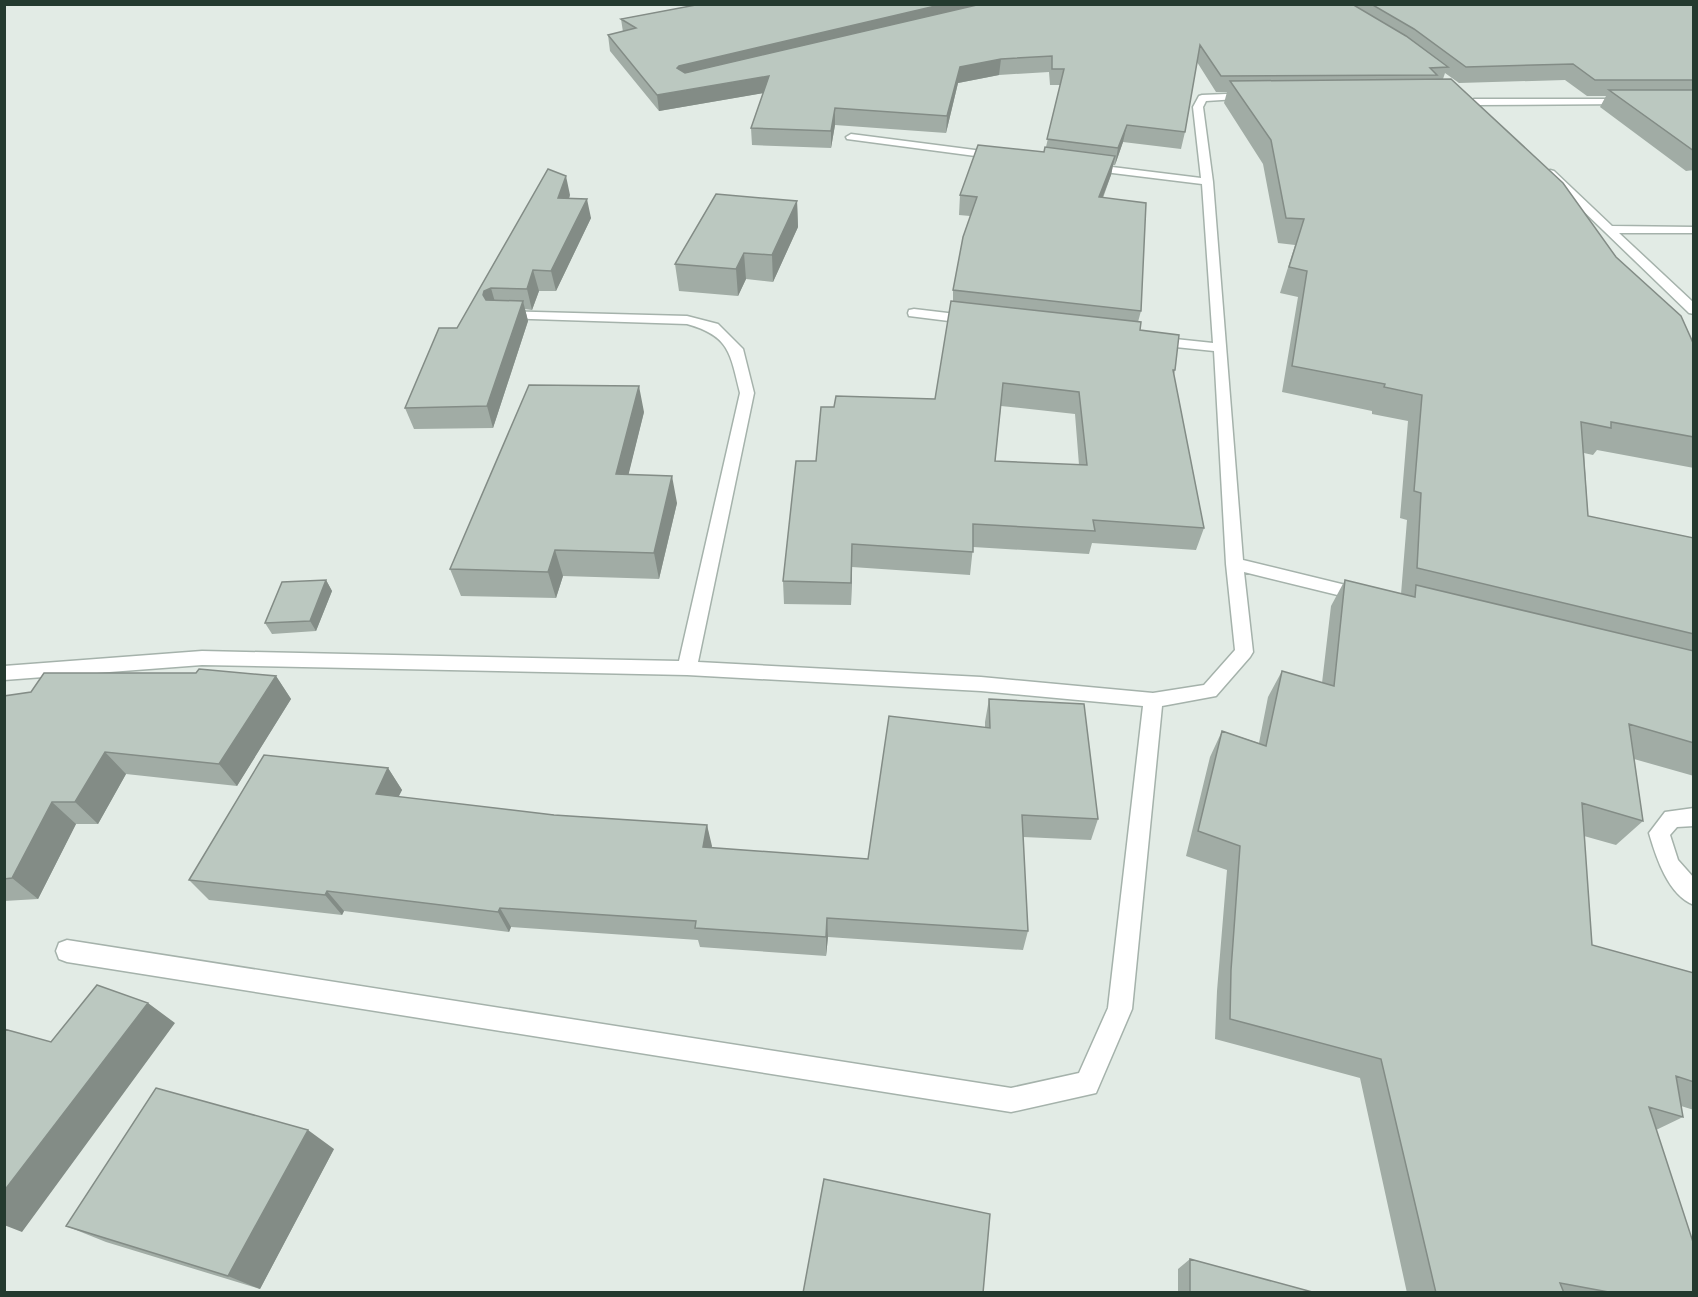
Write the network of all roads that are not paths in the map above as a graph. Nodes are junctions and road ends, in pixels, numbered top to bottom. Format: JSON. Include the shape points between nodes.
{"nodes":[{"id":1,"x":1260,"y":96,"type":"edge"},
{"id":2,"x":1636,"y":102,"type":"edge"},
{"id":3,"x":1482,"y":110,"type":"edge"},
{"id":4,"x":851,"y":137,"type":"dead end"},
{"id":5,"x":1012,"y":157,"type":"edge"},
{"id":6,"x":1082,"y":166,"type":"edge"},
{"id":7,"x":1542,"y":166,"type":"edge"},
{"id":8,"x":1208,"y":182,"type":"junction"},
{"id":9,"x":1611,"y":229,"type":"junction"},
{"id":10,"x":1694,"y":230,"type":"edge"},
{"id":11,"x":1694,"y":310,"type":"edge"},
{"id":12,"x":914,"y":313,"type":"dead end"},
{"id":13,"x":497,"y":315,"type":"edge"},
{"id":14,"x":989,"y":321,"type":"edge"},
{"id":15,"x":1137,"y":339,"type":"edge"},
{"id":16,"x":1219,"y":348,"type":"junction"},
{"id":17,"x":1234,"y":564,"type":"junction"},
{"id":18,"x":1383,"y":600,"type":"edge"},
{"id":19,"x":687,"y":669,"type":"junction"},
{"id":20,"x":4,"y":673,"type":"edge"},
{"id":21,"x":1153,"y":700,"type":"junction"},
{"id":22,"x":1694,"y":817,"type":"edge"},
{"id":23,"x":1694,"y":896,"type":"edge"},
{"id":24,"x":67,"y":951,"type":"dead end"}],
"edges":[{"from":1,"to":8,"type":"street","via":[[1202,98],[1198,107]]},
{"from":2,"to":3,"type":"street","via":[[1469,99]]},
{"from":4,"to":5,"type":"street"},
{"from":6,"to":8,"type":"street"},
{"from":7,"to":9,"type":"street"},
{"from":8,"to":16,"type":"street"},
{"from":9,"to":10,"type":"street"},
{"from":9,"to":11,"type":"street"},
{"from":12,"to":14,"type":"street"},
{"from":13,"to":19,"type":"street","via":[[687,320],[713,327],[736,349],[747,393]]},
{"from":15,"to":16,"type":"street"},
{"from":16,"to":17,"type":"street"},
{"from":17,"to":18,"type":"street"},
{"from":17,"to":21,"type":"street","via":[[1244,652],[1209,691]]},
{"from":19,"to":20,"type":"street","via":[[202,658]]},
{"from":19,"to":21,"type":"street","via":[[981,684]]},
{"from":21,"to":24,"type":"street","via":[[1120,1009],[1087,1084],[1011,1100]]},
{"from":22,"to":23,"type":"street","via":[[1672,818],[1659,833],[1669,865]]}]}
